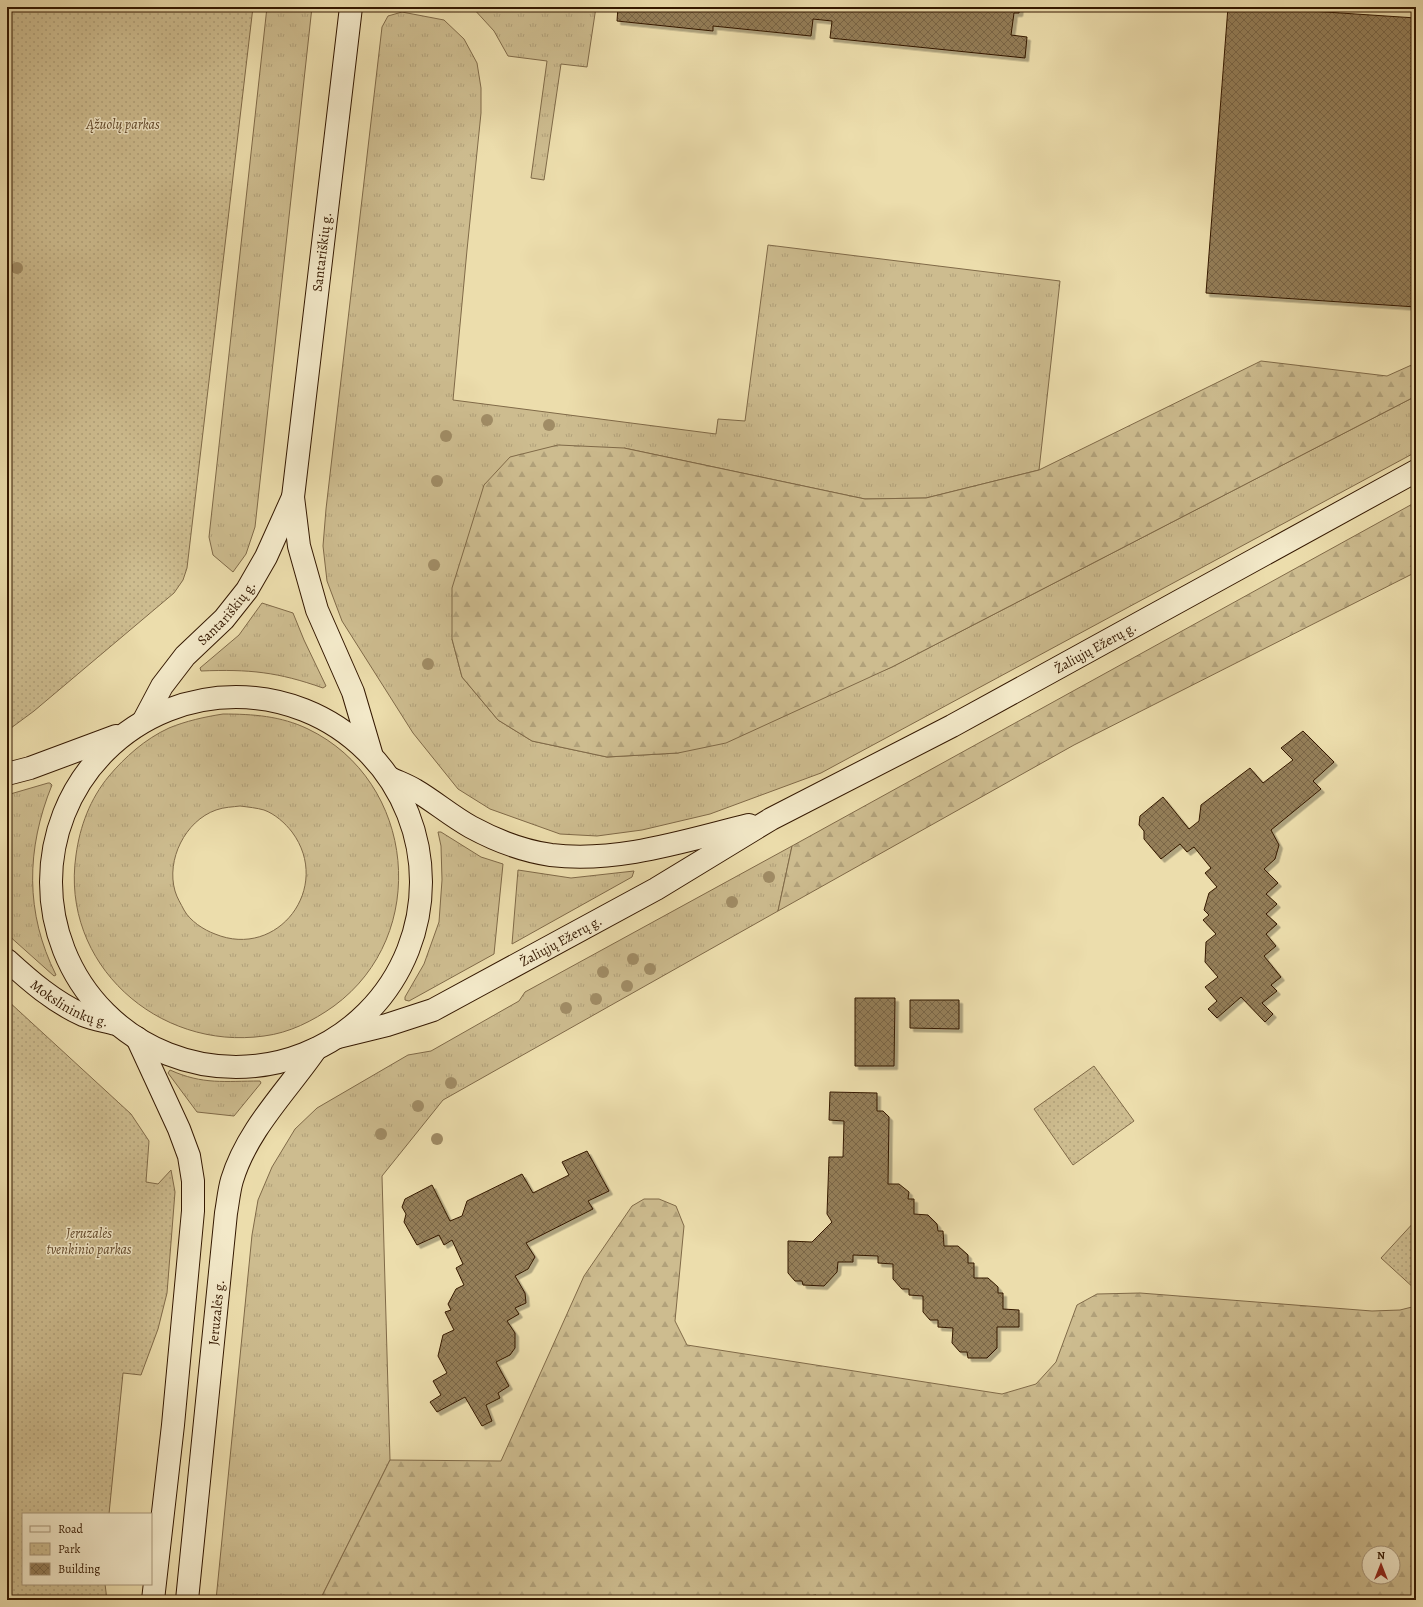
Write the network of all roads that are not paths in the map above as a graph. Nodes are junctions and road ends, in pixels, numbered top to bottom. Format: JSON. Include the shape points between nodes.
{"nodes":[{"id":1,"x":351,"y":7,"type":"edge"},
{"id":2,"x":1416,"y":471,"type":"edge"},
{"id":3,"x":293,"y":497,"type":"junction"},
{"id":4,"x":144,"y":720,"type":"junction"},
{"id":5,"x":125,"y":733,"type":"junction"},
{"id":6,"x":371,"y":753,"type":"junction"},
{"id":7,"x":7,"y":774,"type":"edge"},
{"id":8,"x":390,"y":778,"type":"junction"},
{"id":9,"x":771,"y":819,"type":"junction"},
{"id":10,"x":7,"y":960,"type":"edge"},
{"id":11,"x":118,"y":1025,"type":"junction"},
{"id":12,"x":338,"y":1037,"type":"junction"},
{"id":13,"x":136,"y":1038,"type":"junction"},
{"id":14,"x":316,"y":1049,"type":"junction"},
{"id":15,"x":153,"y":1600,"type":"edge"},
{"id":16,"x":187,"y":1600,"type":"edge"}],
"edges":[{"from":1,"to":3,"type":"main road","name":"Santariškių g."},
{"from":2,"to":9,"type":"main road","name":"Žaliųjų Ežerų g.","via":[[952,726]]},
{"from":3,"to":4,"type":"main road","name":"Santariškių g.","via":[[266,557],[247,590],[224,619],[185,656],[162,686]]},
{"from":3,"to":6,"type":"main road","name":"Santariškių g.","via":[[298,546],[316,610],[353,692]]},
{"from":4,"to":5,"type":"main road"},
{"from":4,"to":6,"type":"main road","via":[[182,704],[223,696],[264,698],[303,708],[340,727]]},
{"from":5,"to":7,"type":"main road"},
{"from":5,"to":11,"type":"main road","via":[[91,766],[69,801],[55,839],[50,880],[55,921],[68,960],[89,995]]},
{"from":6,"to":8,"type":"main road"},
{"from":8,"to":9,"type":"main road","name":"Žaliųjų Ežerų g.","via":[[413,789],[470,826],[511,845],[550,854],[585,857],[619,854]]},
{"from":8,"to":12,"type":"main road","via":[[410,815],[420,856],[422,897],[413,939],[396,977],[370,1010]]},
{"from":9,"to":12,"type":"main road","name":"Žaliųjų Ežerų g.","via":[[656,889],[433,1010]]},
{"from":10,"to":11,"type":"main road","name":"Mokslininkų g.","via":[[61,1003],[84,1015]]},
{"from":11,"to":13,"type":"main road"},
{"from":12,"to":14,"type":"main road"},
{"from":13,"to":14,"type":"main road","via":[[170,1055],[206,1065],[243,1067],[280,1062]]},
{"from":13,"to":15,"type":"main road","via":[[179,1129],[189,1156],[193,1181],[193,1211],[175,1402]]},
{"from":14,"to":16,"type":"main road","name":"Jeruzalės g.","via":[[255,1132],[232,1180],[226,1213]]}]}
